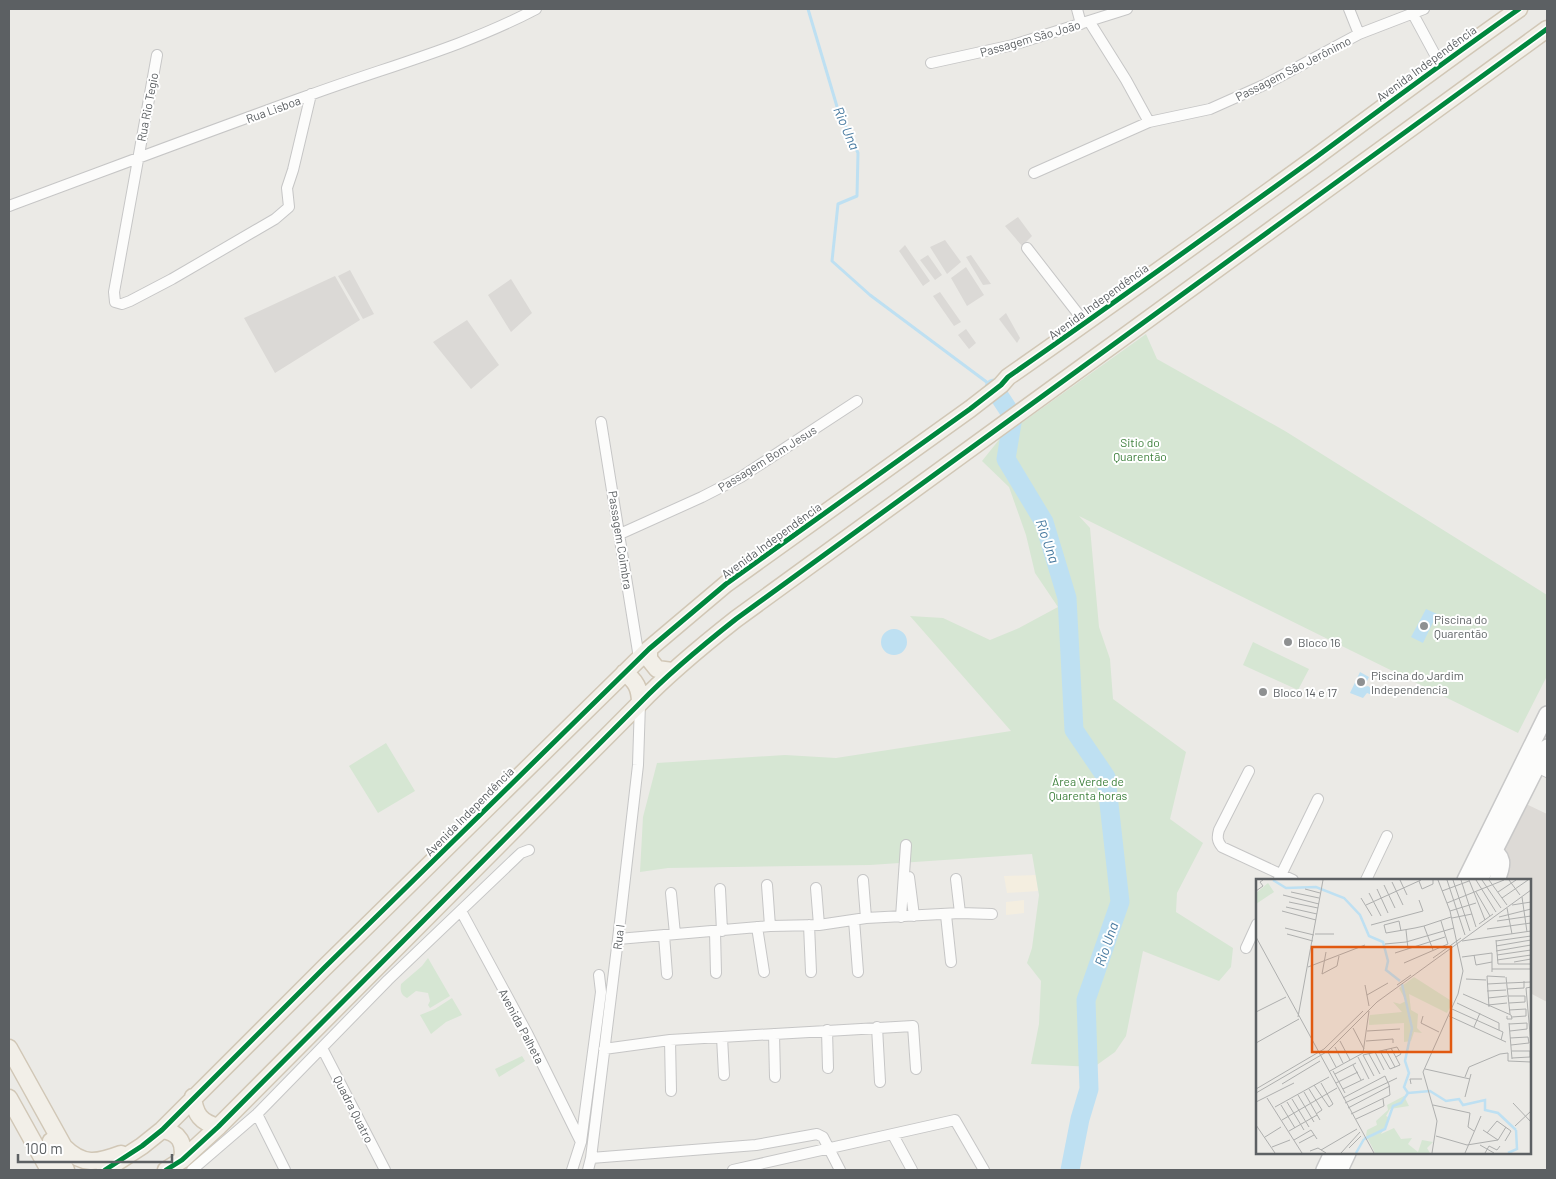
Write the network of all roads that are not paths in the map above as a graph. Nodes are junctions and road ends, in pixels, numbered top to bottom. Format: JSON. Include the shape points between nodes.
{"nodes":[{"id":1,"x":536,"y":9,"type":"edge"},
{"id":2,"x":1077,"y":9,"type":"edge"},
{"id":3,"x":1127,"y":9,"type":"edge"},
{"id":4,"x":1349,"y":9,"type":"edge"},
{"id":5,"x":1424,"y":9,"type":"edge"},
{"id":6,"x":1519,"y":9,"type":"edge"},
{"id":7,"x":1413,"y":14,"type":"junction"},
{"id":8,"x":1085,"y":22,"type":"junction"},
{"id":9,"x":1547,"y":29,"type":"edge"},
{"id":10,"x":1359,"y":34,"type":"junction"},
{"id":11,"x":157,"y":55,"type":"dead end"},
{"id":12,"x":931,"y":63,"type":"dead end"},
{"id":13,"x":1440,"y":64,"type":"junction"},
{"id":14,"x":312,"y":94,"type":"junction"},
{"id":15,"x":1148,"y":122,"type":"junction"},
{"id":16,"x":138,"y":159,"type":"junction"},
{"id":17,"x":1034,"y":173,"type":"dead end"},
{"id":18,"x":9,"y":206,"type":"edge"},
{"id":19,"x":1027,"y":248,"type":"dead end"},
{"id":20,"x":1086,"y":324,"type":"junction"},
{"id":21,"x":857,"y":401,"type":"dead end"},
{"id":22,"x":601,"y":422,"type":"dead end"},
{"id":23,"x":620,"y":534,"type":"junction"},
{"id":24,"x":644,"y":653,"type":"junction"},
{"id":25,"x":672,"y":671,"type":"junction"},
{"id":26,"x":624,"y":673,"type":"junction"},
{"id":27,"x":640,"y":702,"type":"junction"},
{"id":28,"x":1547,"y":714,"type":"edge"},
{"id":29,"x":1547,"y":747,"type":"edge"},
{"id":30,"x":1542,"y":769,"type":"edge"},
{"id":31,"x":1249,"y":771,"type":"dead end"},
{"id":32,"x":1318,"y":799,"type":"dead end"},
{"id":33,"x":1387,"y":836,"type":"dead end"},
{"id":34,"x":906,"y":845,"type":"dead end"},
{"id":35,"x":1489,"y":848,"type":"junction"},
{"id":36,"x":529,"y":850,"type":"dead end"},
{"id":37,"x":909,"y":877,"type":"dead end"},
{"id":38,"x":1279,"y":877,"type":"edge"},
{"id":39,"x":956,"y":879,"type":"dead end"},
{"id":40,"x":1366,"y":879,"type":"edge"},
{"id":41,"x":1466,"y":879,"type":"edge"},
{"id":42,"x":1480,"y":879,"type":"edge"},
{"id":43,"x":1497,"y":879,"type":"edge"},
{"id":44,"x":863,"y":880,"type":"dead end"},
{"id":45,"x":767,"y":885,"type":"dead end"},
{"id":46,"x":816,"y":888,"type":"dead end"},
{"id":47,"x":720,"y":889,"type":"dead end"},
{"id":48,"x":670,"y":892,"type":"dead end"},
{"id":49,"x":461,"y":911,"type":"junction"},
{"id":50,"x":960,"y":913,"type":"junction"},
{"id":51,"x":992,"y":914,"type":"dead end"},
{"id":52,"x":946,"y":915,"type":"junction"},
{"id":53,"x":914,"y":916,"type":"junction"},
{"id":54,"x":901,"y":917,"type":"junction"},
{"id":55,"x":866,"y":918,"type":"junction"},
{"id":56,"x":854,"y":920,"type":"junction"},
{"id":57,"x":814,"y":925,"type":"junction"},
{"id":58,"x":770,"y":926,"type":"junction"},
{"id":59,"x":1256,"y":926,"type":"edge"},
{"id":60,"x":757,"y":927,"type":"junction"},
{"id":61,"x":718,"y":931,"type":"junction"},
{"id":62,"x":675,"y":934,"type":"junction"},
{"id":63,"x":664,"y":935,"type":"junction"},
{"id":64,"x":618,"y":939,"type":"junction"},
{"id":65,"x":1246,"y":948,"type":"dead end"},
{"id":66,"x":951,"y":962,"type":"dead end"},
{"id":67,"x":764,"y":972,"type":"dead end"},
{"id":68,"x":811,"y":972,"type":"dead end"},
{"id":69,"x":858,"y":972,"type":"dead end"},
{"id":70,"x":716,"y":973,"type":"dead end"},
{"id":71,"x":667,"y":974,"type":"dead end"},
{"id":72,"x":599,"y":975,"type":"dead end"},
{"id":73,"x":877,"y":1027,"type":"junction"},
{"id":74,"x":826,"y":1030,"type":"junction"},
{"id":75,"x":774,"y":1034,"type":"junction"},
{"id":76,"x":722,"y":1037,"type":"junction"},
{"id":77,"x":670,"y":1040,"type":"junction"},
{"id":78,"x":9,"y":1048,"type":"edge"},
{"id":79,"x":322,"y":1048,"type":"junction"},
{"id":80,"x":604,"y":1048,"type":"junction"},
{"id":81,"x":9,"y":1066,"type":"edge"},
{"id":82,"x":828,"y":1068,"type":"dead end"},
{"id":83,"x":916,"y":1069,"type":"dead end"},
{"id":84,"x":724,"y":1075,"type":"dead end"},
{"id":85,"x":775,"y":1077,"type":"dead end"},
{"id":86,"x":880,"y":1082,"type":"dead end"},
{"id":87,"x":671,"y":1091,"type":"dead end"},
{"id":88,"x":193,"y":1097,"type":"junction"},
{"id":89,"x":9,"y":1098,"type":"edge"},
{"id":90,"x":9,"y":1113,"type":"edge"},
{"id":91,"x":257,"y":1114,"type":"junction"},
{"id":92,"x":218,"y":1127,"type":"junction"},
{"id":93,"x":162,"y":1130,"type":"junction"},
{"id":94,"x":893,"y":1135,"type":"junction"},
{"id":95,"x":581,"y":1142,"type":"junction"},
{"id":96,"x":142,"y":1146,"type":"junction"},
{"id":97,"x":829,"y":1150,"type":"junction"},
{"id":98,"x":1332,"y":1154,"type":"edge"},
{"id":99,"x":1348,"y":1154,"type":"edge"},
{"id":100,"x":591,"y":1158,"type":"junction"},
{"id":101,"x":187,"y":1165,"type":"edge"},
{"id":102,"x":766,"y":1167,"type":"edge"},
{"id":103,"x":36,"y":1170,"type":"edge"},
{"id":104,"x":49,"y":1170,"type":"edge"},
{"id":105,"x":66,"y":1170,"type":"edge"},
{"id":106,"x":105,"y":1170,"type":"edge"},
{"id":107,"x":166,"y":1170,"type":"edge"},
{"id":108,"x":285,"y":1170,"type":"edge"},
{"id":109,"x":385,"y":1170,"type":"edge"},
{"id":110,"x":572,"y":1170,"type":"edge"},
{"id":111,"x":588,"y":1170,"type":"edge"},
{"id":112,"x":733,"y":1170,"type":"edge"},
{"id":113,"x":840,"y":1170,"type":"edge"},
{"id":114,"x":912,"y":1170,"type":"edge"},
{"id":115,"x":984,"y":1170,"type":"edge"},
{"id":116,"x":1324,"y":1170,"type":"edge"},
{"id":117,"x":1340,"y":1170,"type":"edge"}],
"edges":[{"from":1,"to":14,"type":"street","name":"Rua Lisboa","via":[[504,26],[445,49]]},
{"from":2,"to":8,"type":"street"},
{"from":3,"to":8,"type":"street","name":"Passagem São João"},
{"from":4,"to":10,"type":"street"},
{"from":5,"to":7,"type":"street","name":"Passagem São Jerônimo"},
{"from":6,"to":13,"type":"main road","name":"Avenida Independência"},
{"from":7,"to":10,"type":"street","name":"Passagem São Jerônimo"},
{"from":7,"to":13,"type":"street"},
{"from":8,"to":12,"type":"street","name":"Passagem São João","via":[[1013,45]]},
{"from":8,"to":15,"type":"street","via":[[1126,80]]},
{"from":9,"to":25,"type":"main road","via":[[736,619]]},
{"from":10,"to":15,"type":"street","name":"Passagem São Jerônimo","via":[[1266,84],[1210,109]]},
{"from":11,"to":16,"type":"street","name":"Rua Rio Tegio"},
{"from":13,"to":20,"type":"main road","name":"Avenida Independência"},
{"from":14,"to":16,"type":"street","name":"Rua Lisboa"},
{"from":14,"to":16,"type":"street","name":"Rua Rio Tegio","via":[[287,188],[288,207],[275,219],[180,274],[130,301],[118,304],[114,292]]},
{"from":15,"to":17,"type":"street","name":"Passagem São Jerônimo"},
{"from":16,"to":18,"type":"street","name":"Rua Lisboa"},
{"from":19,"to":20,"type":"street"},
{"from":20,"to":24,"type":"main road","name":"Avenida Independência","via":[[1008,377],[970,409],[726,584]]},
{"from":21,"to":23,"type":"street","name":"Passagem Bom Jesus","via":[[741,476]]},
{"from":22,"to":23,"type":"street","name":"Passagem Coimbra"},
{"from":23,"to":24,"type":"street","name":"Passagem Coimbra"},
{"from":24,"to":25,"type":"main road","via":[[658,669]]},
{"from":24,"to":26,"type":"main road","name":"Avenida Independência"},
{"from":25,"to":27,"type":"main road"},
{"from":26,"to":27,"type":"main road","via":[[637,685]]},
{"from":26,"to":88,"type":"main road","name":"Avenida Independência"},
{"from":27,"to":64,"type":"street","name":"Rua I","via":[[638,765]]},
{"from":27,"to":92,"type":"main road"},
{"from":28,"to":35,"type":"main road"},
{"from":29,"to":30,"type":"main road"},
{"from":30,"to":35,"type":"main road"},
{"from":31,"to":38,"type":"street","via":[[1219,830],[1218,843]]},
{"from":32,"to":38,"type":"street"},
{"from":33,"to":40,"type":"street"},
{"from":34,"to":54,"type":"street"},
{"from":35,"to":41,"type":"main road"},
{"from":35,"to":42,"type":"main road"},
{"from":35,"to":43,"type":"main road","via":[[1502,860]]},
{"from":36,"to":49,"type":"street","via":[[521,853]]},
{"from":37,"to":53,"type":"street"},
{"from":39,"to":50,"type":"street"},
{"from":44,"to":55,"type":"street"},
{"from":45,"to":58,"type":"street"},
{"from":46,"to":57,"type":"street"},
{"from":47,"to":61,"type":"street"},
{"from":48,"to":62,"type":"street"},
{"from":49,"to":79,"type":"street"},
{"from":49,"to":95,"type":"street","name":"Avenida Palheta"},
{"from":50,"to":51,"type":"street"},
{"from":50,"to":52,"type":"street"},
{"from":52,"to":53,"type":"street"},
{"from":52,"to":66,"type":"street"},
{"from":53,"to":54,"type":"street"},
{"from":54,"to":55,"type":"street"},
{"from":55,"to":56,"type":"street"},
{"from":56,"to":57,"type":"street"},
{"from":56,"to":69,"type":"street"},
{"from":57,"to":58,"type":"street"},
{"from":57,"to":68,"type":"street"},
{"from":58,"to":60,"type":"street"},
{"from":59,"to":65,"type":"street"},
{"from":60,"to":61,"type":"street"},
{"from":60,"to":67,"type":"street"},
{"from":61,"to":62,"type":"street"},
{"from":61,"to":70,"type":"street"},
{"from":62,"to":63,"type":"street"},
{"from":63,"to":64,"type":"street"},
{"from":63,"to":71,"type":"street"},
{"from":64,"to":80,"type":"street","name":"Rua I"},
{"from":72,"to":95,"type":"street","via":[[601,992]]},
{"from":73,"to":74,"type":"street"},
{"from":73,"to":83,"type":"street","via":[[913,1026]]},
{"from":73,"to":86,"type":"street"},
{"from":74,"to":75,"type":"street"},
{"from":74,"to":82,"type":"street"},
{"from":75,"to":76,"type":"street"},
{"from":75,"to":85,"type":"street"},
{"from":76,"to":77,"type":"street"},
{"from":76,"to":84,"type":"street"},
{"from":77,"to":80,"type":"street"},
{"from":77,"to":87,"type":"street"},
{"from":78,"to":96,"type":"main road","via":[[64,1147],[73,1156],[84,1161],[99,1160]]},
{"from":79,"to":91,"type":"street"},
{"from":79,"to":109,"type":"street","name":"Quadra Quatro"},
{"from":80,"to":100,"type":"street","name":"Rua I"},
{"from":81,"to":105,"type":"main road"},
{"from":88,"to":92,"type":"main road","via":[[197,1114]]},
{"from":88,"to":93,"type":"main road","name":"Avenida Independência"},
{"from":89,"to":104,"type":"main road"},
{"from":90,"to":103,"type":"main road"},
{"from":91,"to":101,"type":"street"},
{"from":91,"to":108,"type":"street"},
{"from":92,"to":101,"type":"main road"},
{"from":93,"to":96,"type":"main road","name":"Avenida Independência"},
{"from":93,"to":101,"type":"main road","via":[[175,1133],[180,1138]]},
{"from":94,"to":97,"type":"street"},
{"from":94,"to":114,"type":"street"},
{"from":94,"to":115,"type":"street","via":[[955,1120]]},
{"from":95,"to":110,"type":"street"},
{"from":96,"to":106,"type":"main road","name":"Avenida Independência"},
{"from":97,"to":100,"type":"street","via":[[818,1134],[756,1145]]},
{"from":97,"to":102,"type":"street"},
{"from":97,"to":113,"type":"street"},
{"from":98,"to":116,"type":"main road"},
{"from":99,"to":117,"type":"main road"},
{"from":100,"to":111,"type":"street","name":"Rua I"},
{"from":101,"to":107,"type":"main road"},
{"from":102,"to":112,"type":"street"}]}
